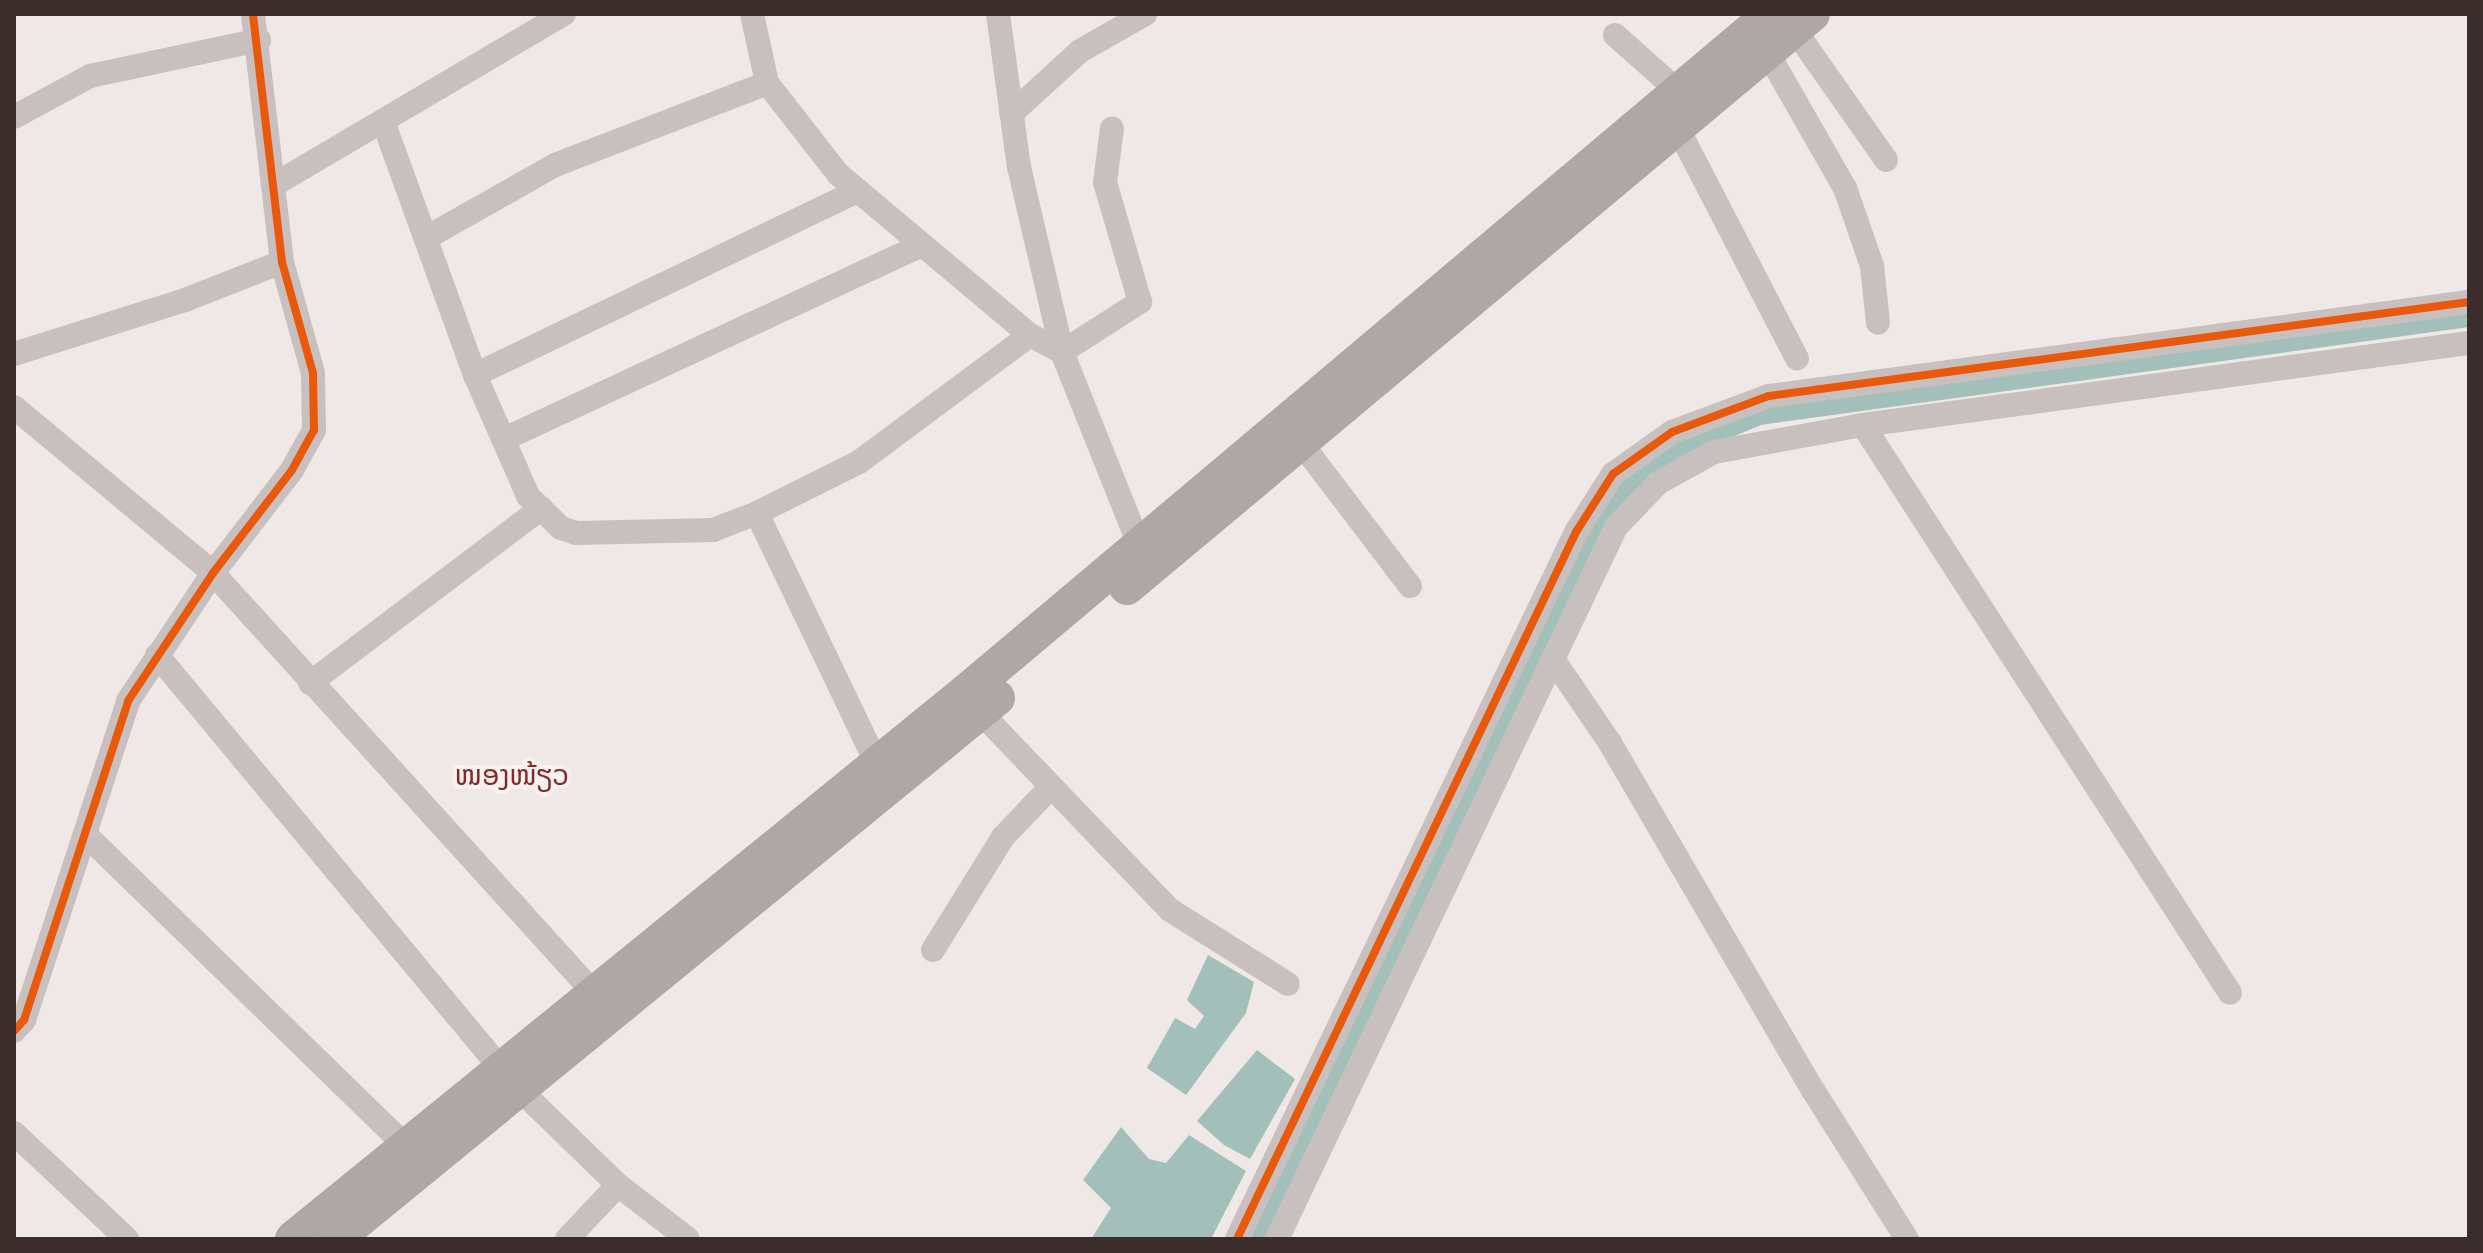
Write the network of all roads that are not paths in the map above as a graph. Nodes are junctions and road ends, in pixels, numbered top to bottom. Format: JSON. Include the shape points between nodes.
{"nodes":[{"id":1,"x":253,"y":14,"type":"edge"},
{"id":2,"x":752,"y":14,"type":"edge"},
{"id":3,"x":998,"y":14,"type":"edge"},
{"id":4,"x":1145,"y":14,"type":"edge"},
{"id":5,"x":554,"y":17,"type":"edge"},
{"id":6,"x":1792,"y":19,"type":"edge"},
{"id":7,"x":1615,"y":35,"type":"dead end"},
{"id":8,"x":259,"y":40,"type":"junction"},
{"id":9,"x":1767,"y":52,"type":"junction"},
{"id":10,"x":767,"y":83,"type":"junction"},
{"id":11,"x":1676,"y":108,"type":"junction"},
{"id":12,"x":1011,"y":114,"type":"junction"},
{"id":13,"x":14,"y":117,"type":"edge"},
{"id":14,"x":383,"y":121,"type":"junction"},
{"id":15,"x":1112,"y":128,"type":"dead end"},
{"id":16,"x":1886,"y":160,"type":"dead end"},
{"id":17,"x":277,"y":183,"type":"junction"},
{"id":18,"x":858,"y":191,"type":"junction"},
{"id":19,"x":426,"y":238,"type":"junction"},
{"id":20,"x":922,"y":245,"type":"junction"},
{"id":21,"x":282,"y":262,"type":"junction"},
{"id":22,"x":2469,"y":302,"type":"edge"},
{"id":23,"x":1878,"y":323,"type":"dead end"},
{"id":24,"x":1030,"y":335,"type":"junction"},
{"id":25,"x":2469,"y":343,"type":"edge"},
{"id":26,"x":1062,"y":352,"type":"junction"},
{"id":27,"x":14,"y":354,"type":"edge"},
{"id":28,"x":1797,"y":358,"type":"dead end"},
{"id":29,"x":475,"y":375,"type":"junction"},
{"id":30,"x":14,"y":406,"type":"edge"},
{"id":31,"x":1863,"y":425,"type":"junction"},
{"id":32,"x":504,"y":439,"type":"junction"},
{"id":33,"x":1301,"y":443,"type":"junction"},
{"id":34,"x":541,"y":508,"type":"junction"},
{"id":35,"x":757,"y":513,"type":"junction"},
{"id":36,"x":1144,"y":557,"type":"junction"},
{"id":37,"x":213,"y":573,"type":"junction"},
{"id":38,"x":1410,"y":586,"type":"dead end"},
{"id":39,"x":157,"y":655,"type":"junction"},
{"id":40,"x":1555,"y":662,"type":"junction"},
{"id":41,"x":310,"y":683,"type":"junction"},
{"id":42,"x":980,"y":712,"type":"junction"},
{"id":43,"x":877,"y":764,"type":"junction"},
{"id":44,"x":1050,"y":788,"type":"junction"},
{"id":45,"x":85,"y":834,"type":"junction"},
{"id":46,"x":933,"y":950,"type":"dead end"},
{"id":47,"x":1288,"y":984,"type":"dead end"},
{"id":48,"x":594,"y":993,"type":"junction"},
{"id":49,"x":2230,"y":993,"type":"dead end"},
{"id":50,"x":14,"y":1031,"type":"edge"},
{"id":51,"x":511,"y":1080,"type":"junction"},
{"id":52,"x":14,"y":1133,"type":"edge"},
{"id":53,"x":407,"y":1147,"type":"junction"},
{"id":54,"x":618,"y":1185,"type":"junction"},
{"id":55,"x":127,"y":1239,"type":"edge"},
{"id":56,"x":293,"y":1239,"type":"edge"},
{"id":57,"x":335,"y":1239,"type":"edge"},
{"id":58,"x":567,"y":1239,"type":"edge"},
{"id":59,"x":688,"y":1239,"type":"edge"},
{"id":60,"x":1237,"y":1239,"type":"edge"},
{"id":61,"x":1277,"y":1239,"type":"edge"},
{"id":62,"x":1907,"y":1239,"type":"edge"}],
"edges":[{"from":1,"to":8,"type":"street"},
{"from":2,"to":10,"type":"street"},
{"from":3,"to":12,"type":"street"},
{"from":4,"to":12,"type":"street","via":[[1080,51]]},
{"from":5,"to":14,"type":"street"},
{"from":6,"to":9,"type":"highway"},
{"from":6,"to":11,"type":"highway"},
{"from":6,"to":16,"type":"street"},
{"from":7,"to":11,"type":"street"},
{"from":8,"to":13,"type":"street","via":[[90,76]]},
{"from":8,"to":17,"type":"street"},
{"from":9,"to":11,"type":"highway"},
{"from":9,"to":23,"type":"street","via":[[1845,188],[1872,266]]},
{"from":10,"to":18,"type":"street","via":[[838,174]]},
{"from":10,"to":19,"type":"street","via":[[555,165]]},
{"from":11,"to":28,"type":"street"},
{"from":11,"to":33,"type":"highway"},
{"from":11,"to":36,"type":"highway"},
{"from":12,"to":26,"type":"street"},
{"from":14,"to":17,"type":"street"},
{"from":14,"to":19,"type":"street"},
{"from":15,"to":26,"type":"street","via":[[1105,182],[1140,302]]},
{"from":17,"to":21,"type":"street"},
{"from":18,"to":20,"type":"street"},
{"from":18,"to":29,"type":"street"},
{"from":19,"to":29,"type":"street"},
{"from":20,"to":24,"type":"street"},
{"from":20,"to":32,"type":"street"},
{"from":21,"to":27,"type":"street","via":[[185,300]]},
{"from":21,"to":37,"type":"street","via":[[313,373],[314,430],[292,470]]},
{"from":22,"to":60,"type":"street","via":[[1769,396],[1672,432],[1613,474],[1576,532]]},
{"from":24,"to":26,"type":"street"},
{"from":24,"to":35,"type":"street","via":[[859,462]]},
{"from":25,"to":31,"type":"street"},
{"from":26,"to":36,"type":"street"},
{"from":29,"to":32,"type":"street"},
{"from":30,"to":37,"type":"street"},
{"from":31,"to":40,"type":"street","via":[[1714,452],[1658,483],[1616,527]]},
{"from":31,"to":49,"type":"street"},
{"from":32,"to":34,"type":"street","via":[[528,496]]},
{"from":33,"to":36,"type":"highway"},
{"from":33,"to":38,"type":"street"},
{"from":34,"to":35,"type":"street","via":[[561,528],[576,533],[713,530]]},
{"from":34,"to":41,"type":"street"},
{"from":35,"to":43,"type":"street"},
{"from":36,"to":42,"type":"highway"},
{"from":36,"to":43,"type":"highway"},
{"from":37,"to":39,"type":"street"},
{"from":37,"to":41,"type":"street"},
{"from":39,"to":45,"type":"street","via":[[128,701]]},
{"from":39,"to":51,"type":"street"},
{"from":40,"to":61,"type":"street"},
{"from":40,"to":62,"type":"street","via":[[1610,743],[1813,1090]]},
{"from":41,"to":48,"type":"street"},
{"from":42,"to":44,"type":"street"},
{"from":42,"to":51,"type":"highway"},
{"from":43,"to":48,"type":"highway"},
{"from":44,"to":46,"type":"street","via":[[1003,837]]},
{"from":44,"to":47,"type":"street","via":[[1170,910]]},
{"from":45,"to":50,"type":"street","via":[[24,1020]]},
{"from":45,"to":53,"type":"street"},
{"from":48,"to":51,"type":"highway"},
{"from":51,"to":53,"type":"highway"},
{"from":51,"to":54,"type":"street"},
{"from":51,"to":57,"type":"highway"},
{"from":52,"to":55,"type":"street"},
{"from":53,"to":56,"type":"highway"},
{"from":54,"to":58,"type":"street"},
{"from":54,"to":59,"type":"street"}]}
